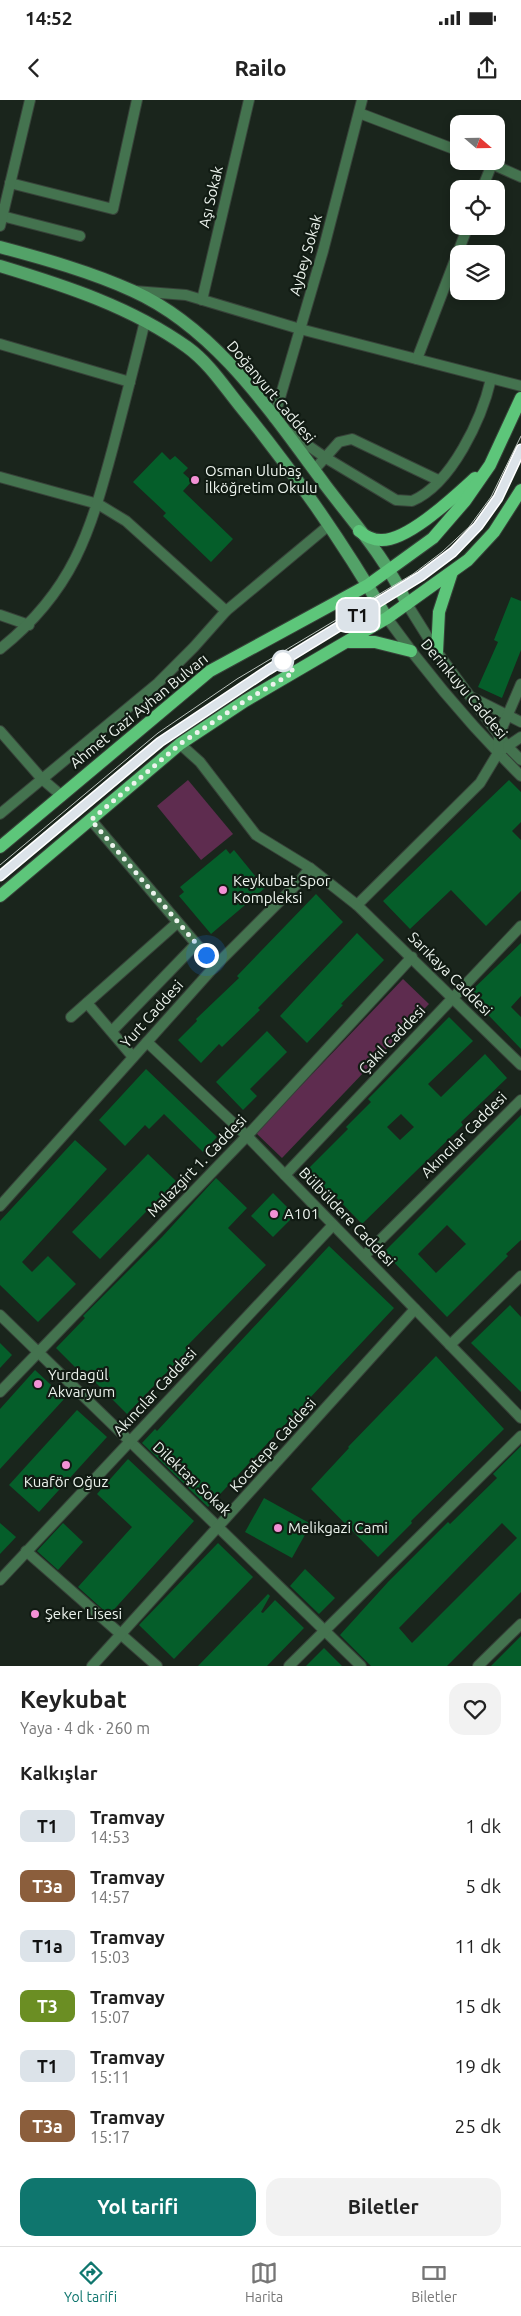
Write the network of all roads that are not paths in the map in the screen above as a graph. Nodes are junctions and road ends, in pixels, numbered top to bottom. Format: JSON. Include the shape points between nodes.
{"nodes":[{"id":1,"x":30,"y":100,"type":"edge"},
{"id":2,"x":137,"y":100,"type":"edge"},
{"id":3,"x":249,"y":100,"type":"edge"},
{"id":4,"x":362,"y":100,"type":"edge"},
{"id":5,"x":359,"y":113,"type":"junction"},
{"id":6,"x":450,"y":148,"type":"edge"},
{"id":7,"x":505,"y":170,"type":"edge"},
{"id":8,"x":521,"y":177,"type":"edge"},
{"id":9,"x":10,"y":183,"type":"junction"},
{"id":10,"x":1,"y":221,"type":"edge"},
{"id":11,"x":465,"y":235,"type":"edge"},
{"id":12,"x":80,"y":236,"type":"dead end"},
{"id":13,"x":0,"y":247,"type":"edge"},
{"id":14,"x":0,"y":266,"type":"edge"},
{"id":15,"x":133,"y":290,"type":"junction"},
{"id":16,"x":202,"y":300,"type":"junction"},
{"id":17,"x":145,"y":321,"type":"junction"},
{"id":18,"x":300,"y":329,"type":"junction"},
{"id":19,"x":0,"y":344,"type":"edge"},
{"id":20,"x":417,"y":359,"type":"junction"},
{"id":21,"x":491,"y":378,"type":"junction"},
{"id":22,"x":130,"y":382,"type":"junction"},
{"id":23,"x":521,"y":386,"type":"edge"},
{"id":24,"x":521,"y":398,"type":"edge"},
{"id":25,"x":278,"y":422,"type":"junction"},
{"id":26,"x":326,"y":458,"type":"junction"},
{"id":27,"x":490,"y":465,"type":"junction"},
{"id":28,"x":314,"y":470,"type":"junction"},
{"id":29,"x":0,"y":477,"type":"edge"},
{"id":30,"x":438,"y":480,"type":"junction"},
{"id":31,"x":521,"y":490,"type":"edge"},
{"id":32,"x":98,"y":504,"type":"junction"},
{"id":33,"x":328,"y":526,"type":"junction"},
{"id":34,"x":359,"y":531,"type":"junction"},
{"id":35,"x":388,"y":572,"type":"junction"},
{"id":36,"x":452,"y":572,"type":"junction"},
{"id":37,"x":368,"y":585,"type":"junction"},
{"id":38,"x":407,"y":604,"type":"junction"},
{"id":39,"x":226,"y":611,"type":"junction"},
{"id":40,"x":0,"y":615,"type":"edge"},
{"id":41,"x":387,"y":618,"type":"junction"},
{"id":42,"x":29,"y":624,"type":"junction"},
{"id":43,"x":344,"y":643,"type":"junction"},
{"id":44,"x":0,"y":649,"type":"edge"},
{"id":45,"x":411,"y":651,"type":"junction"},
{"id":46,"x":437,"y":652,"type":"junction"},
{"id":47,"x":521,"y":684,"type":"edge"},
{"id":48,"x":471,"y":697,"type":"junction"},
{"id":49,"x":509,"y":717,"type":"junction"},
{"id":50,"x":521,"y":722,"type":"edge"},
{"id":51,"x":0,"y":731,"type":"edge"},
{"id":52,"x":499,"y":735,"type":"junction"},
{"id":53,"x":521,"y":737,"type":"edge"},
{"id":54,"x":180,"y":744,"type":"junction"},
{"id":55,"x":507,"y":746,"type":"junction"},
{"id":56,"x":498,"y":753,"type":"junction"},
{"id":57,"x":521,"y":760,"type":"edge"},
{"id":58,"x":521,"y":776,"type":"edge"},
{"id":59,"x":42,"y":779,"type":"junction"},
{"id":60,"x":62,"y":796,"type":"junction"},
{"id":61,"x":0,"y":814,"type":"edge"},
{"id":62,"x":91,"y":820,"type":"junction"},
{"id":63,"x":0,"y":847,"type":"edge"},
{"id":64,"x":310,"y":868,"type":"junction"},
{"id":65,"x":0,"y":896,"type":"edge"},
{"id":66,"x":357,"y":905,"type":"junction"},
{"id":67,"x":177,"y":923,"type":"junction"},
{"id":68,"x":521,"y":926,"type":"edge"},
{"id":69,"x":196,"y":944,"type":"junction"},
{"id":70,"x":412,"y":957,"type":"junction"},
{"id":71,"x":215,"y":966,"type":"junction"},
{"id":72,"x":453,"y":998,"type":"junction"},
{"id":73,"x":87,"y":1003,"type":"junction"},
{"id":74,"x":71,"y":1017,"type":"dead end"},
{"id":75,"x":112,"y":1031,"type":"junction"},
{"id":76,"x":147,"y":1042,"type":"junction"},
{"id":77,"x":133,"y":1057,"type":"junction"},
{"id":78,"x":521,"y":1066,"type":"edge"},
{"id":79,"x":521,"y":1100,"type":"edge"},
{"id":80,"x":247,"y":1136,"type":"junction"},
{"id":81,"x":285,"y":1175,"type":"junction"},
{"id":82,"x":0,"y":1206,"type":"edge"},
{"id":83,"x":333,"y":1225,"type":"junction"},
{"id":84,"x":364,"y":1256,"type":"junction"},
{"id":85,"x":521,"y":1276,"type":"edge"},
{"id":86,"x":415,"y":1309,"type":"junction"},
{"id":87,"x":0,"y":1316,"type":"edge"},
{"id":88,"x":450,"y":1345,"type":"junction"},
{"id":89,"x":38,"y":1352,"type":"junction"},
{"id":90,"x":0,"y":1392,"type":"edge"},
{"id":91,"x":521,"y":1418,"type":"edge"},
{"id":92,"x":521,"y":1436,"type":"edge"},
{"id":93,"x":129,"y":1441,"type":"junction"},
{"id":94,"x":220,"y":1526,"type":"junction"},
{"id":95,"x":26,"y":1551,"type":"junction"},
{"id":96,"x":0,"y":1580,"type":"edge"},
{"id":97,"x":521,"y":1624,"type":"edge"},
{"id":98,"x":325,"y":1633,"type":"junction"},
{"id":99,"x":122,"y":1635,"type":"junction"},
{"id":100,"x":92,"y":1666,"type":"edge"},
{"id":101,"x":157,"y":1666,"type":"edge"},
{"id":102,"x":290,"y":1666,"type":"edge"},
{"id":103,"x":362,"y":1666,"type":"edge"},
{"id":104,"x":478,"y":1666,"type":"edge"}],
"edges":[{"from":1,"to":9,"type":"street"},
{"from":2,"to":9,"type":"street","via":[[113,209]]},
{"from":3,"to":16,"type":"street","name":"Aşı Sokak"},
{"from":4,"to":5,"type":"street","name":"Aybey Sokak"},
{"from":5,"to":6,"type":"street"},
{"from":5,"to":18,"type":"street","name":"Aybey Sokak"},
{"from":7,"to":8,"type":"street"},
{"from":9,"to":10,"type":"street"},
{"from":10,"to":12,"type":"street"},
{"from":11,"to":20,"type":"street"},
{"from":13,"to":15,"type":"street","name":"Doğanyurt Caddesi"},
{"from":14,"to":17,"type":"street","name":"Doğanyurt Caddesi","via":[[98,298]]},
{"from":15,"to":16,"type":"street","via":[[186,295]]},
{"from":15,"to":25,"type":"street","name":"Doğanyurt Caddesi","via":[[202,336]]},
{"from":16,"to":18,"type":"street"},
{"from":17,"to":22,"type":"street"},
{"from":17,"to":33,"type":"street","name":"Doğanyurt Caddesi","via":[[206,363],[283,461]]},
{"from":18,"to":20,"type":"street"},
{"from":18,"to":25,"type":"street","name":"Aybey Sokak"},
{"from":19,"to":22,"type":"street"},
{"from":20,"to":21,"type":"street"},
{"from":21,"to":23,"type":"street"},
{"from":21,"to":30,"type":"street","via":[[469,438]]},
{"from":22,"to":32,"type":"street"},
{"from":24,"to":27,"type":"main road"},
{"from":25,"to":26,"type":"street"},
{"from":25,"to":28,"type":"street","name":"Doğanyurt Caddesi"},
{"from":26,"to":28,"type":"street"},
{"from":26,"to":30,"type":"street","via":[[339,442],[352,439]]},
{"from":26,"to":30,"type":"street","via":[[401,502],[417,499]]},
{"from":27,"to":34,"type":"main road","via":[[437,512],[392,539],[375,540]]},
{"from":27,"to":35,"type":"main road","name":"Ahmet Gazi Ayhan Bulvarı","via":[[433,538]]},
{"from":28,"to":34,"type":"street","name":"Doğanyurt Caddesi"},
{"from":29,"to":32,"type":"street"},
{"from":31,"to":36,"type":"main road","via":[[482,547]]},
{"from":32,"to":39,"type":"street","via":[[126,521]]},
{"from":32,"to":42,"type":"street","via":[[69,572]]},
{"from":33,"to":37,"type":"street","name":"Doğanyurt Caddesi"},
{"from":33,"to":39,"type":"street"},
{"from":34,"to":35,"type":"street","name":"Doğanyurt Caddesi"},
{"from":35,"to":37,"type":"main road","name":"Ahmet Gazi Ayhan Bulvarı"},
{"from":35,"to":38,"type":"street","name":"Doğanyurt Caddesi"},
{"from":36,"to":38,"type":"main road"},
{"from":36,"to":46,"type":"main road","via":[[439,612]]},
{"from":37,"to":41,"type":"street","name":"Doğanyurt Caddesi"},
{"from":37,"to":60,"type":"main road","name":"Ahmet Gazi Ayhan Bulvarı","via":[[210,672]]},
{"from":38,"to":41,"type":"main road"},
{"from":38,"to":46,"type":"street","name":"Derinkuyu Caddesi"},
{"from":39,"to":59,"type":"street","via":[[158,683]]},
{"from":40,"to":42,"type":"street"},
{"from":41,"to":43,"type":"main road"},
{"from":41,"to":45,"type":"street","name":"Derinkuyu Caddesi"},
{"from":42,"to":44,"type":"street"},
{"from":43,"to":45,"type":"main road","via":[[375,642]]},
{"from":43,"to":54,"type":"main road","via":[[245,701]]},
{"from":45,"to":56,"type":"street","name":"Derinkuyu Caddesi"},
{"from":46,"to":48,"type":"street","name":"Derinkuyu Caddesi"},
{"from":47,"to":49,"type":"street"},
{"from":48,"to":49,"type":"street"},
{"from":48,"to":52,"type":"street","name":"Derinkuyu Caddesi"},
{"from":49,"to":50,"type":"street"},
{"from":49,"to":52,"type":"street"},
{"from":51,"to":59,"type":"street"},
{"from":52,"to":55,"type":"street","name":"Derinkuyu Caddesi"},
{"from":52,"to":56,"type":"street"},
{"from":53,"to":55,"type":"street"},
{"from":54,"to":62,"type":"main road"},
{"from":54,"to":64,"type":"street","via":[[200,762],[256,835]]},
{"from":55,"to":56,"type":"street"},
{"from":55,"to":57,"type":"street","name":"Derinkuyu Caddesi"},
{"from":56,"to":58,"type":"street","name":"Derinkuyu Caddesi"},
{"from":56,"to":66,"type":"street","via":[[480,783]]},
{"from":59,"to":60,"type":"street"},
{"from":59,"to":61,"type":"street"},
{"from":60,"to":63,"type":"main road","name":"Ahmet Gazi Ayhan Bulvarı"},
{"from":62,"to":65,"type":"main road"},
{"from":62,"to":67,"type":"street"},
{"from":64,"to":66,"type":"street"},
{"from":64,"to":71,"type":"street","name":"Yurt Caddesi"},
{"from":66,"to":70,"type":"street","name":"Sarıkaya Caddesi"},
{"from":67,"to":69,"type":"street"},
{"from":67,"to":73,"type":"street"},
{"from":68,"to":72,"type":"street","name":"Çakıl Caddesi"},
{"from":69,"to":71,"type":"street"},
{"from":69,"to":75,"type":"street"},
{"from":70,"to":72,"type":"street","name":"Sarıkaya Caddesi"},
{"from":70,"to":80,"type":"street","name":"Malazgirt 1. Caddesi"},
{"from":71,"to":76,"type":"street","name":"Yurt Caddesi"},
{"from":72,"to":78,"type":"street","name":"Sarıkaya Caddesi"},
{"from":72,"to":81,"type":"street","name":"Çakıl Caddesi"},
{"from":73,"to":74,"type":"street"},
{"from":73,"to":75,"type":"street"},
{"from":75,"to":77,"type":"street"},
{"from":76,"to":77,"type":"street","name":"Yurt Caddesi"},
{"from":76,"to":80,"type":"street","name":"Bülbüldere Caddesi"},
{"from":77,"to":82,"type":"street","name":"Yurt Caddesi"},
{"from":79,"to":84,"type":"street","name":"Akıncılar Caddesi"},
{"from":80,"to":81,"type":"street","name":"Bülbüldere Caddesi"},
{"from":80,"to":89,"type":"street","name":"Malazgirt 1. Caddesi"},
{"from":81,"to":83,"type":"street","name":"Bülbüldere Caddesi"},
{"from":83,"to":84,"type":"street","name":"Bülbüldere Caddesi"},
{"from":83,"to":93,"type":"street","name":"Akıncılar Caddesi"},
{"from":84,"to":86,"type":"street","name":"Bülbüldere Caddesi"},
{"from":85,"to":88,"type":"street"},
{"from":86,"to":88,"type":"street","name":"Bülbüldere Caddesi"},
{"from":86,"to":94,"type":"street","name":"Kocatepe Caddesi"},
{"from":87,"to":89,"type":"street","name":"Dilektaşı Sokak"},
{"from":88,"to":91,"type":"street","name":"Bülbüldere Caddesi"},
{"from":89,"to":90,"type":"street","name":"Malazgirt 1. Caddesi"},
{"from":89,"to":93,"type":"street","name":"Dilektaşı Sokak"},
{"from":92,"to":98,"type":"street"},
{"from":93,"to":94,"type":"street","name":"Dilektaşı Sokak"},
{"from":93,"to":95,"type":"street","name":"Akıncılar Caddesi"},
{"from":94,"to":98,"type":"street","name":"Dilektaşı Sokak"},
{"from":94,"to":99,"type":"street","name":"Kocatepe Caddesi"},
{"from":95,"to":96,"type":"street","name":"Akıncılar Caddesi"},
{"from":95,"to":99,"type":"street"},
{"from":97,"to":104,"type":"street"},
{"from":98,"to":102,"type":"street"},
{"from":98,"to":103,"type":"street","name":"Dilektaşı Sokak"},
{"from":99,"to":100,"type":"street","name":"Kocatepe Caddesi"},
{"from":99,"to":101,"type":"street"}]}
